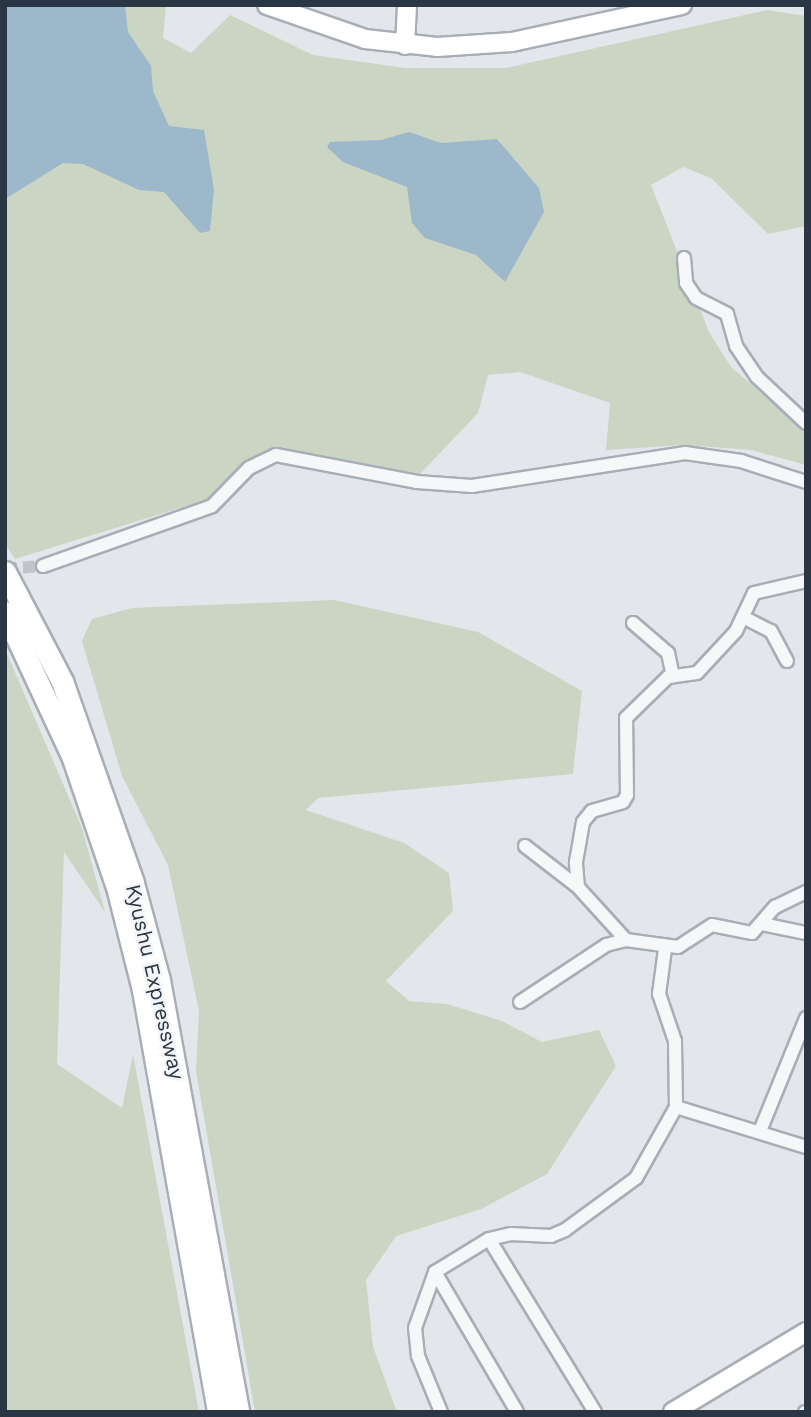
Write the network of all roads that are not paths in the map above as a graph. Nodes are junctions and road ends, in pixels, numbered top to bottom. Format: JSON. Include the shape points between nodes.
{"nodes":[{"id":1,"x":267,"y":5,"type":"edge"},
{"id":2,"x":407,"y":5,"type":"edge"},
{"id":3,"x":682,"y":5,"type":"edge"},
{"id":4,"x":648,"y":8,"type":"edge"},
{"id":5,"x":405,"y":44,"type":"junction"},
{"id":6,"x":684,"y":258,"type":"dead end"},
{"id":7,"x":806,"y":423,"type":"edge"},
{"id":8,"x":806,"y":482,"type":"edge"},
{"id":9,"x":43,"y":566,"type":"tunnel mouth"},
{"id":10,"x":5,"y":572,"type":"edge"},
{"id":11,"x":806,"y":581,"type":"edge"},
{"id":12,"x":5,"y":612,"type":"edge"},
{"id":13,"x":743,"y":617,"type":"junction"},
{"id":14,"x":633,"y":623,"type":"dead end"},
{"id":15,"x":787,"y":661,"type":"dead end"},
{"id":16,"x":673,"y":676,"type":"junction"},
{"id":17,"x":525,"y":846,"type":"dead end"},
{"id":18,"x":578,"y":887,"type":"junction"},
{"id":19,"x":806,"y":892,"type":"edge"},
{"id":20,"x":762,"y":924,"type":"junction"},
{"id":21,"x":806,"y":933,"type":"edge"},
{"id":22,"x":626,"y":940,"type":"junction"},
{"id":23,"x":665,"y":949,"type":"junction"},
{"id":24,"x":520,"y":1002,"type":"dead end"},
{"id":25,"x":806,"y":1018,"type":"edge"},
{"id":26,"x":677,"y":1107,"type":"junction"},
{"id":27,"x":760,"y":1131,"type":"junction"},
{"id":28,"x":806,"y":1147,"type":"edge"},
{"id":29,"x":191,"y":1213,"type":"junction"},
{"id":30,"x":489,"y":1240,"type":"junction"},
{"id":31,"x":435,"y":1272,"type":"junction"},
{"id":32,"x":806,"y":1332,"type":"edge"},
{"id":33,"x":218,"y":1412,"type":"edge"},
{"id":34,"x":237,"y":1412,"type":"edge"},
{"id":35,"x":441,"y":1412,"type":"edge"},
{"id":36,"x":517,"y":1412,"type":"edge"},
{"id":37,"x":596,"y":1412,"type":"edge"},
{"id":38,"x":674,"y":1412,"type":"edge"}],
"edges":[{"from":1,"to":5,"type":"street","via":[[328,30]]},
{"from":2,"to":5,"type":"street"},
{"from":3,"to":4,"type":"street"},
{"from":4,"to":5,"type":"street","via":[[512,42]]},
{"from":6,"to":7,"type":"street","via":[[686,283],[696,298],[727,314],[736,345],[757,377]]},
{"from":8,"to":9,"type":"street","via":[[741,460],[685,453],[472,486],[417,482],[276,455],[249,468],[212,506]]},
{"from":10,"to":29,"type":"highway","name":"Kyushu Expressway","via":[[62,681],[130,872],[159,980]]},
{"from":11,"to":13,"type":"street","via":[[754,593]]},
{"from":12,"to":29,"type":"highway","name":"Kyushu Expressway","via":[[73,758],[117,887]]},
{"from":13,"to":15,"type":"street","via":[[771,631]]},
{"from":13,"to":16,"type":"street","via":[[697,673]]},
{"from":14,"to":16,"type":"street","via":[[668,653]]},
{"from":16,"to":18,"type":"street","via":[[644,695],[626,718],[627,795],[623,802],[592,811],[583,822]]},
{"from":17,"to":18,"type":"street"},
{"from":18,"to":22,"type":"street"},
{"from":19,"to":20,"type":"street","via":[[775,906]]},
{"from":20,"to":21,"type":"street"},
{"from":20,"to":23,"type":"street","via":[[752,933],[712,925],[678,947]]},
{"from":22,"to":23,"type":"street"},
{"from":22,"to":24,"type":"street","via":[[606,945]]},
{"from":23,"to":26,"type":"street","via":[[659,994],[675,1041]]},
{"from":25,"to":27,"type":"street"},
{"from":26,"to":27,"type":"street"},
{"from":26,"to":30,"type":"street","via":[[636,1178],[565,1230],[551,1236],[510,1234]]},
{"from":27,"to":28,"type":"street"},
{"from":29,"to":33,"type":"highway","name":"Kyushu Expressway"},
{"from":29,"to":34,"type":"highway","name":"Kyushu Expressway"},
{"from":30,"to":31,"type":"street"},
{"from":30,"to":37,"type":"street"},
{"from":31,"to":35,"type":"street","via":[[415,1328],[418,1356]]},
{"from":31,"to":36,"type":"street"},
{"from":32,"to":38,"type":"street"}]}
